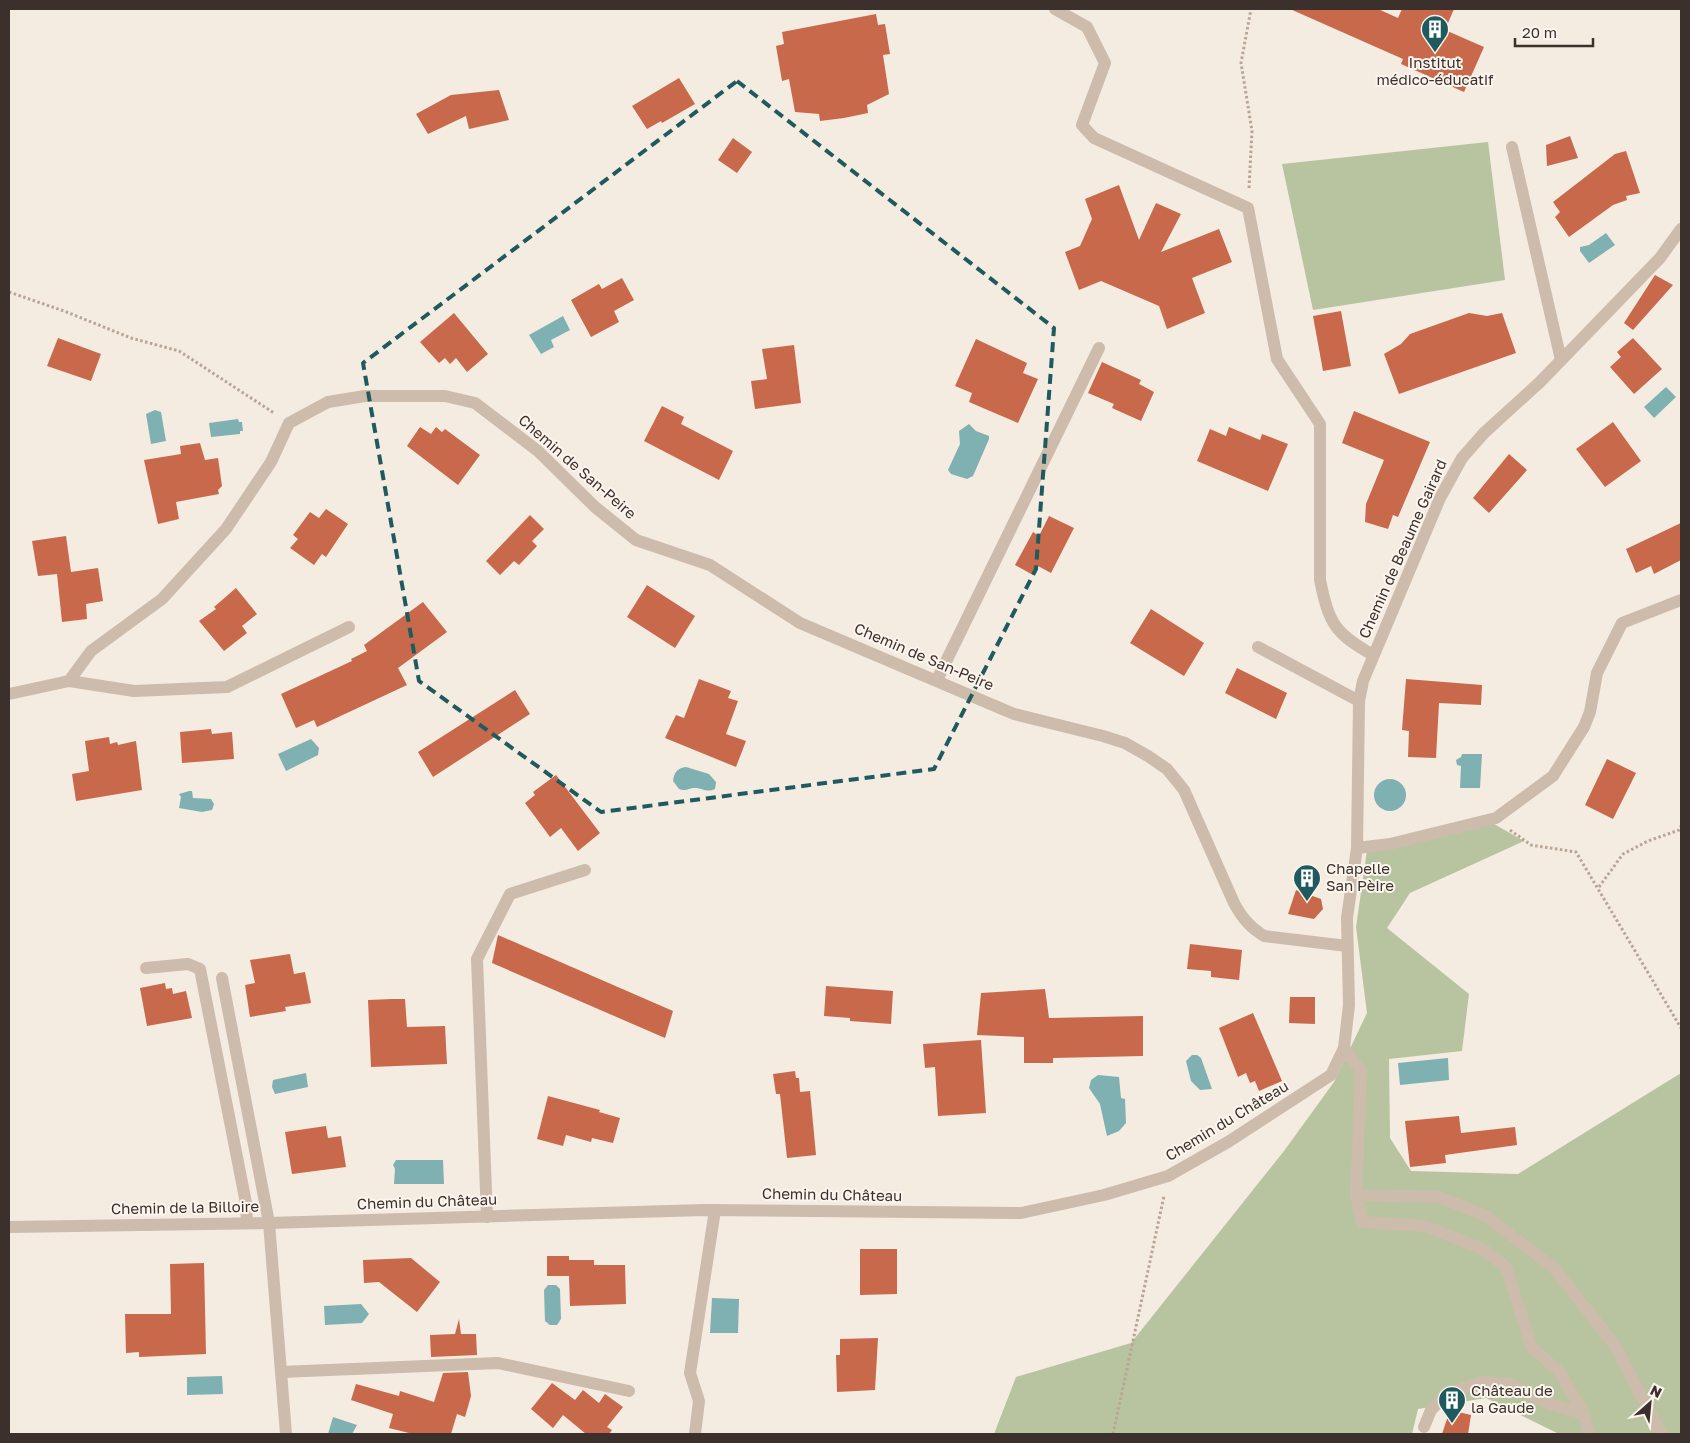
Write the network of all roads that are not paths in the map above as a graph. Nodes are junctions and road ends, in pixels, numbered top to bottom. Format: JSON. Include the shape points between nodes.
{"nodes":[{"id":1,"x":1055,"y":9,"type":"edge"},
{"id":2,"x":1512,"y":147,"type":"dead end"},
{"id":3,"x":1681,"y":229,"type":"edge"},
{"id":4,"x":1099,"y":348,"type":"dead end"},
{"id":5,"x":1561,"y":360,"type":"junction"},
{"id":6,"x":1681,"y":600,"type":"edge"},
{"id":7,"x":349,"y":627,"type":"dead end"},
{"id":8,"x":1258,"y":647,"type":"dead end"},
{"id":9,"x":1373,"y":655,"type":"junction"},
{"id":10,"x":937,"y":680,"type":"junction"},
{"id":11,"x":69,"y":681,"type":"junction"},
{"id":12,"x":9,"y":694,"type":"edge"},
{"id":13,"x":1359,"y":701,"type":"junction"},
{"id":14,"x":1357,"y":848,"type":"junction"},
{"id":15,"x":586,"y":870,"type":"dead end"},
{"id":16,"x":1347,"y":946,"type":"junction"},
{"id":17,"x":146,"y":968,"type":"dead end"},
{"id":18,"x":222,"y":978,"type":"dead end"},
{"id":19,"x":1344,"y":1048,"type":"junction"},
{"id":20,"x":1356,"y":1195,"type":"junction"},
{"id":21,"x":714,"y":1210,"type":"junction"},
{"id":22,"x":487,"y":1217,"type":"junction"},
{"id":23,"x":247,"y":1223,"type":"junction"},
{"id":24,"x":269,"y":1223,"type":"junction"},
{"id":25,"x":9,"y":1227,"type":"edge"},
{"id":26,"x":281,"y":1372,"type":"junction"},
{"id":27,"x":629,"y":1391,"type":"dead end"},
{"id":28,"x":1584,"y":1414,"type":"junction"},
{"id":29,"x":1424,"y":1427,"type":"dead end"},
{"id":30,"x":286,"y":1434,"type":"edge"},
{"id":31,"x":695,"y":1434,"type":"edge"},
{"id":32,"x":1589,"y":1434,"type":"edge"},
{"id":33,"x":1661,"y":1434,"type":"edge"}],
"edges":[{"from":1,"to":9,"type":"street","via":[[1087,27],[1105,63],[1082,124],[1094,138],[1248,208],[1277,359],[1320,424],[1320,580],[1325,605],[1335,628]]},
{"from":2,"to":5,"type":"street"},
{"from":3,"to":5,"type":"street","name":"Chemin de Beaume Gairard","via":[[1660,258]]},
{"from":4,"to":10,"type":"street"},
{"from":5,"to":9,"type":"street","name":"Chemin de Beaume Gairard","via":[[1462,458],[1440,498]]},
{"from":6,"to":14,"type":"street","via":[[1622,623],[1597,674],[1584,727],[1553,776],[1496,818],[1390,844]]},
{"from":7,"to":11,"type":"street","via":[[226,688],[134,691]]},
{"from":8,"to":13,"type":"street"},
{"from":9,"to":13,"type":"street","name":"Chemin de Beaume Gairard","via":[[1362,681]]},
{"from":10,"to":11,"type":"street","name":"Chemin de San-Peire","via":[[800,623],[710,565],[636,540],[595,507],[538,451],[475,403],[445,396],[365,396],[328,402],[289,423],[271,462],[226,529],[162,599],[91,651]]},
{"from":10,"to":16,"type":"street","name":"Chemin de San-Peire","via":[[1014,714],[1103,736],[1148,756],[1167,769],[1184,790],[1234,903],[1252,929],[1264,936]]},
{"from":11,"to":12,"type":"street"},
{"from":13,"to":14,"type":"street","name":"Chemin de Beaume Gairard"},
{"from":14,"to":16,"type":"street","name":"Chemin du Château","via":[[1347,918]]},
{"from":15,"to":22,"type":"street","via":[[510,894],[477,959]]},
{"from":16,"to":19,"type":"street","name":"Chemin du Château","via":[[1349,1005]]},
{"from":17,"to":23,"type":"street","via":[[188,964],[200,969],[246,1202]]},
{"from":18,"to":24,"type":"street"},
{"from":19,"to":20,"type":"street","via":[[1361,1071]]},
{"from":19,"to":21,"type":"street","name":"Chemin du Château","via":[[1331,1075],[1228,1142],[1168,1176],[1104,1194],[1021,1213]]},
{"from":20,"to":28,"type":"street","via":[[1362,1222],[1424,1226],[1483,1249],[1506,1267],[1532,1348],[1559,1371]]},
{"from":20,"to":33,"type":"street","via":[[1439,1197],[1486,1216],[1554,1268],[1616,1347]]},
{"from":21,"to":22,"type":"street","name":"Chemin du Château"},
{"from":21,"to":31,"type":"street","via":[[690,1373],[699,1401]]},
{"from":22,"to":24,"type":"street","name":"Chemin du Château"},
{"from":23,"to":24,"type":"street","name":"Chemin de la Billoire"},
{"from":23,"to":25,"type":"street","name":"Chemin de la Billoire"},
{"from":24,"to":26,"type":"street","name":"Chemin de la Billoire"},
{"from":26,"to":27,"type":"street","via":[[498,1363]]},
{"from":26,"to":30,"type":"street","name":"Chemin de la Billoire"},
{"from":28,"to":29,"type":"street","via":[[1550,1404],[1510,1384],[1481,1382],[1447,1394],[1431,1410]]},
{"from":28,"to":32,"type":"street"}]}
